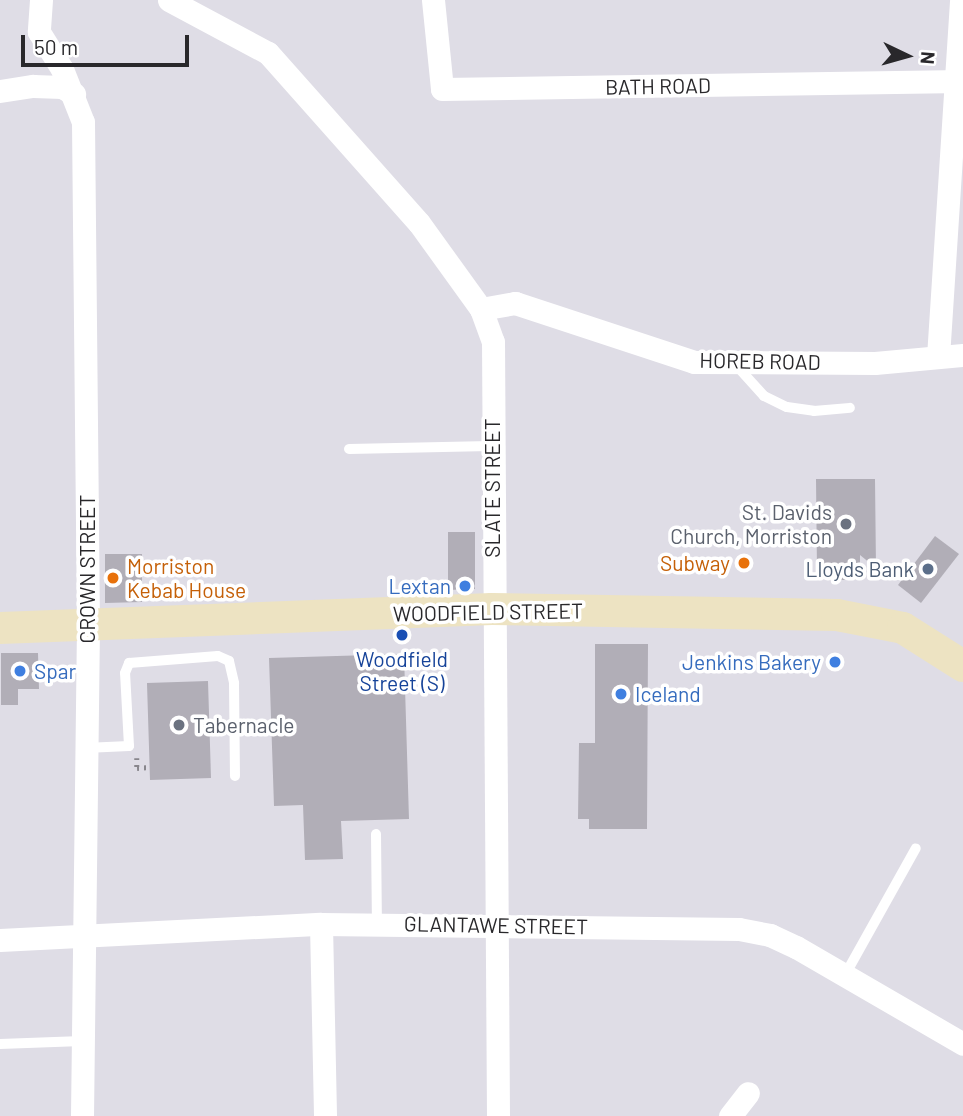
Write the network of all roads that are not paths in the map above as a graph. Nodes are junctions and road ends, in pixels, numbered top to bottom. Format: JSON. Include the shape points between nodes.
{"nodes":[{"id":1,"x":41,"y":0,"type":"edge"},
{"id":2,"x":169,"y":0,"type":"edge"},
{"id":3,"x":433,"y":0,"type":"edge"},
{"id":4,"x":961,"y":0,"type":"edge"},
{"id":5,"x":958,"y":82,"type":"edge"},
{"id":6,"x":0,"y":91,"type":"edge"},
{"id":7,"x":74,"y":93,"type":"junction"},
{"id":8,"x":481,"y":309,"type":"junction"},
{"id":9,"x":963,"y":355,"type":"edge"},
{"id":10,"x":938,"y":357,"type":"junction"},
{"id":11,"x":733,"y":362,"type":"junction"},
{"id":12,"x":850,"y":408,"type":"dead end"},
{"id":13,"x":490,"y":446,"type":"junction"},
{"id":14,"x":349,"y":449,"type":"dead end"},
{"id":15,"x":492,"y":609,"type":"junction"},
{"id":16,"x":88,"y":625,"type":"junction"},
{"id":17,"x":0,"y":628,"type":"edge"},
{"id":18,"x":963,"y":666,"type":"edge"},
{"id":19,"x":85,"y":748,"type":"junction"},
{"id":20,"x":235,"y":776,"type":"dead end"},
{"id":21,"x":376,"y":834,"type":"dead end"},
{"id":22,"x":916,"y":848,"type":"dead end"},
{"id":23,"x":321,"y":924,"type":"junction"},
{"id":24,"x":377,"y":924,"type":"junction"},
{"id":25,"x":495,"y":924,"type":"junction"},
{"id":26,"x":81,"y":939,"type":"junction"},
{"id":27,"x":0,"y":940,"type":"edge"},
{"id":28,"x":845,"y":975,"type":"junction"},
{"id":29,"x":82,"y":1041,"type":"junction"},
{"id":30,"x":0,"y":1044,"type":"edge"},
{"id":31,"x":963,"y":1044,"type":"edge"},
{"id":32,"x":748,"y":1093,"type":"dead end"},
{"id":33,"x":82,"y":1116,"type":"edge"},
{"id":34,"x":324,"y":1116,"type":"edge"},
{"id":35,"x":498,"y":1116,"type":"edge"},
{"id":36,"x":730,"y":1116,"type":"edge"}],
"edges":[{"from":1,"to":7,"type":"street","name":"CROWN STREET","via":[[39,32]]},
{"from":2,"to":8,"type":"street","name":"SLATE STREET","via":[[268,53],[419,223]]},
{"from":3,"to":5,"type":"street","name":"BATH ROAD","via":[[442,89]]},
{"from":4,"to":5,"type":"street"},
{"from":5,"to":10,"type":"street"},
{"from":6,"to":7,"type":"street","via":[[62,87]]},
{"from":7,"to":16,"type":"street","name":"CROWN STREET","via":[[83,122]]},
{"from":8,"to":11,"type":"street","name":"HOREB ROAD","via":[[515,303],[694,362]]},
{"from":8,"to":13,"type":"street","name":"SLATE STREET","via":[[493,342]]},
{"from":9,"to":10,"type":"street","name":"HOREB ROAD"},
{"from":10,"to":11,"type":"street","name":"HOREB ROAD","via":[[875,363]]},
{"from":11,"to":12,"type":"lane","via":[[764,396],[787,407],[814,411]]},
{"from":13,"to":14,"type":"lane"},
{"from":13,"to":15,"type":"street","name":"SLATE STREET"},
{"from":15,"to":16,"type":"main road","name":"WOODFIELD STREET"},
{"from":15,"to":18,"type":"main road","name":"WOODFIELD STREET","via":[[837,614],[903,628]]},
{"from":15,"to":25,"type":"street","name":"SLATE STREET"},
{"from":16,"to":17,"type":"main road","name":"WOODFIELD STREET"},
{"from":16,"to":19,"type":"street","name":"CROWN STREET"},
{"from":19,"to":20,"type":"lane","via":[[130,747],[125,673],[129,663],[218,656],[229,662],[234,683]]},
{"from":19,"to":26,"type":"street","name":"CROWN STREET"},
{"from":21,"to":24,"type":"lane"},
{"from":22,"to":28,"type":"lane"},
{"from":23,"to":24,"type":"street","name":"GLANTAWE STREET"},
{"from":23,"to":26,"type":"street","name":"GLANTAWE STREET"},
{"from":23,"to":34,"type":"street"},
{"from":24,"to":25,"type":"street","name":"GLANTAWE STREET"},
{"from":25,"to":28,"type":"street","name":"GLANTAWE STREET","via":[[739,929],[770,935]]},
{"from":25,"to":35,"type":"street","name":"SLATE STREET"},
{"from":26,"to":27,"type":"street","name":"GLANTAWE STREET"},
{"from":26,"to":29,"type":"street","name":"CROWN STREET"},
{"from":28,"to":31,"type":"street","name":"GLANTAWE STREET"},
{"from":29,"to":30,"type":"lane"},
{"from":29,"to":33,"type":"street","name":"CROWN STREET"},
{"from":32,"to":36,"type":"street"}]}
